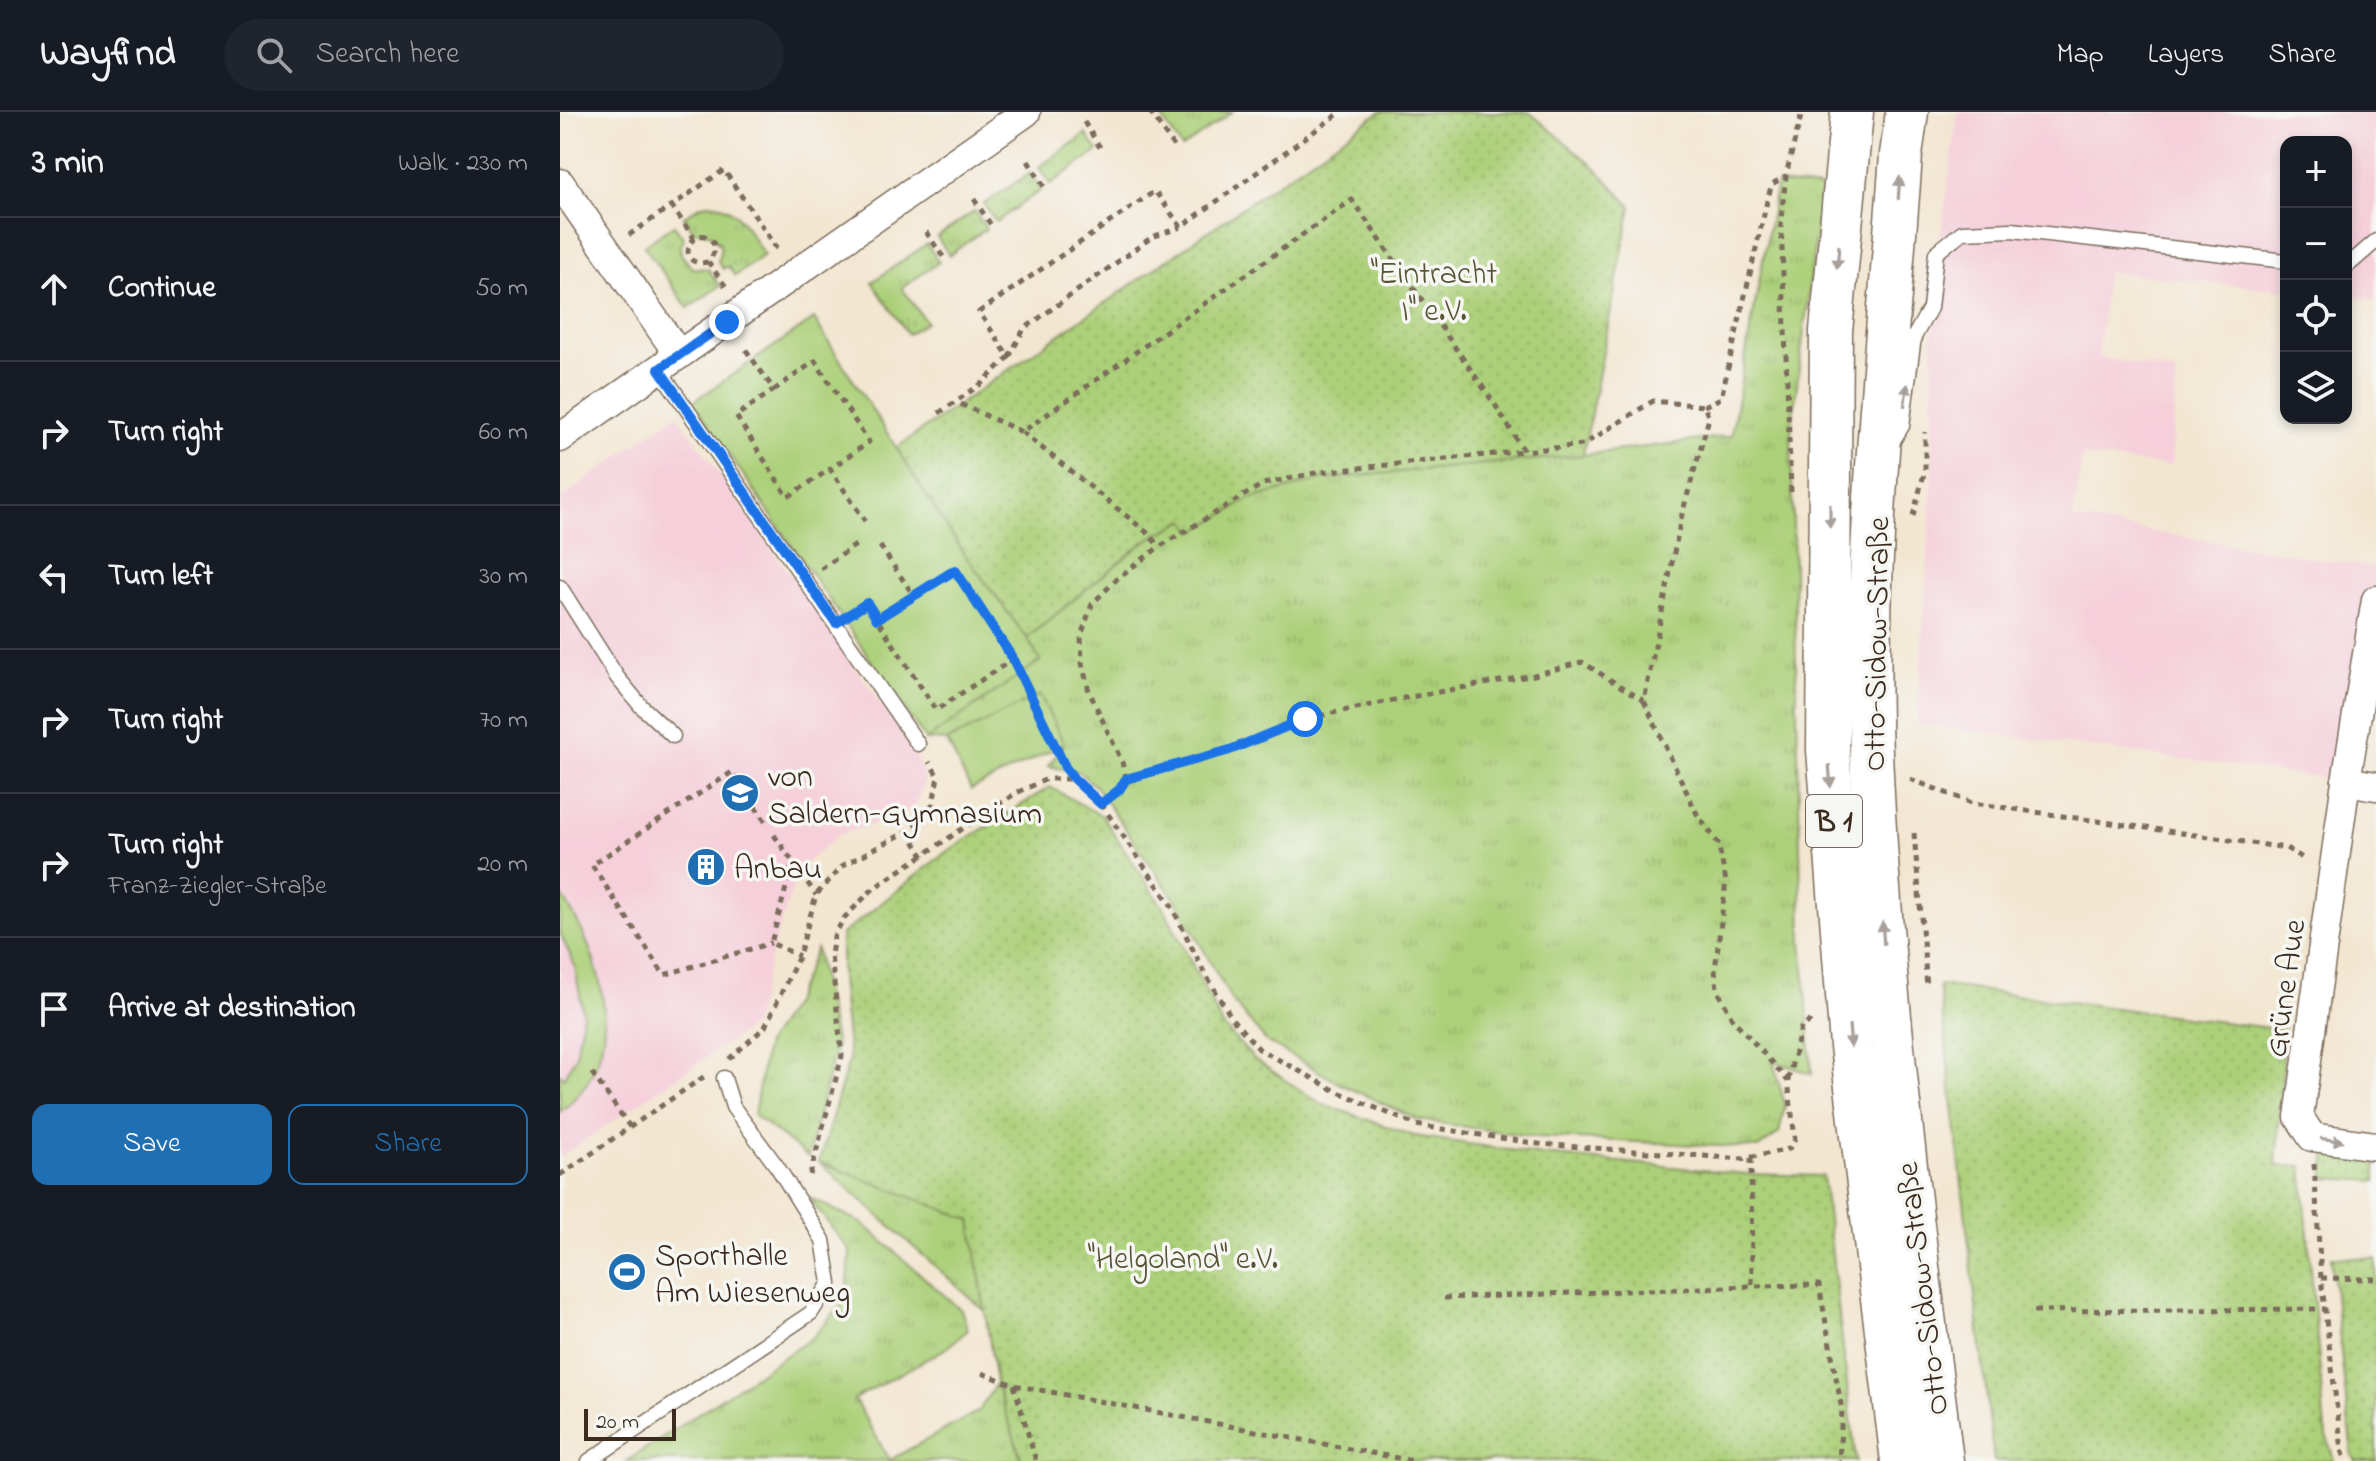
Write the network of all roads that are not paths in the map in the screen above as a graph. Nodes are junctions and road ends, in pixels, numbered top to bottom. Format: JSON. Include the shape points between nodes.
{"nodes":[{"id":1,"x":1026,"y":112,"type":"edge"},
{"id":2,"x":1852,"y":112,"type":"edge"},
{"id":3,"x":1907,"y":112,"type":"edge"},
{"id":4,"x":560,"y":183,"type":"edge"},
{"id":5,"x":2376,"y":241,"type":"edge"},
{"id":6,"x":2280,"y":260,"type":"edge"},
{"id":7,"x":2352,"y":262,"type":"edge"},
{"id":8,"x":669,"y":362,"type":"junction"},
{"id":9,"x":560,"y":438,"type":"edge"},
{"id":10,"x":1878,"y":467,"type":"junction"},
{"id":11,"x":560,"y":587,"type":"edge"},
{"id":12,"x":2376,"y":600,"type":"edge"},
{"id":13,"x":673,"y":736,"type":"dead end"},
{"id":14,"x":918,"y":744,"type":"road end"},
{"id":15,"x":2346,"y":781,"type":"junction"},
{"id":16,"x":2376,"y":786,"type":"edge"},
{"id":17,"x":718,"y":1072,"type":"road end"},
{"id":18,"x":2376,"y":1146,"type":"edge"},
{"id":19,"x":589,"y":1461,"type":"edge"},
{"id":20,"x":1902,"y":1461,"type":"edge"},
{"id":21,"x":1942,"y":1461,"type":"edge"}],
"edges":[{"from":1,"to":8,"type":"street"},
{"from":2,"to":20,"type":"main road","name":"Otto-Sidow-Straße","number":"B 1","one_way":true,"via":[[1831,331],[1828,750],[1851,1046]]},
{"from":10,"to":3,"type":"main road","name":"Otto-Sidow-Straße","number":"B 1","one_way":true},
{"from":4,"to":8,"type":"street"},
{"from":5,"to":7,"type":"lane"},
{"from":10,"to":6,"type":"lane","one_way":true,"via":[[1902,426],[1914,337],[1930,308],[1936,253],[1962,232],[2012,230]]},
{"from":8,"to":9,"type":"street"},
{"from":8,"to":14,"type":"lane","via":[[806,580]]},
{"from":21,"to":10,"type":"main road","name":"Otto-Sidow-Straße","number":"B 1","one_way":true,"via":[[1891,1038],[1871,752]]},
{"from":11,"to":13,"type":"lane","via":[[617,677]]},
{"from":12,"to":15,"type":"street","name":"Grüne Aue"},
{"from":15,"to":16,"type":"street"},
{"from":15,"to":18,"type":"street","name":"Grüne Aue","one_way":true,"via":[[2305,1127]]},
{"from":17,"to":19,"type":"lane","via":[[733,1107],[823,1240],[830,1283],[811,1313]]}]}
